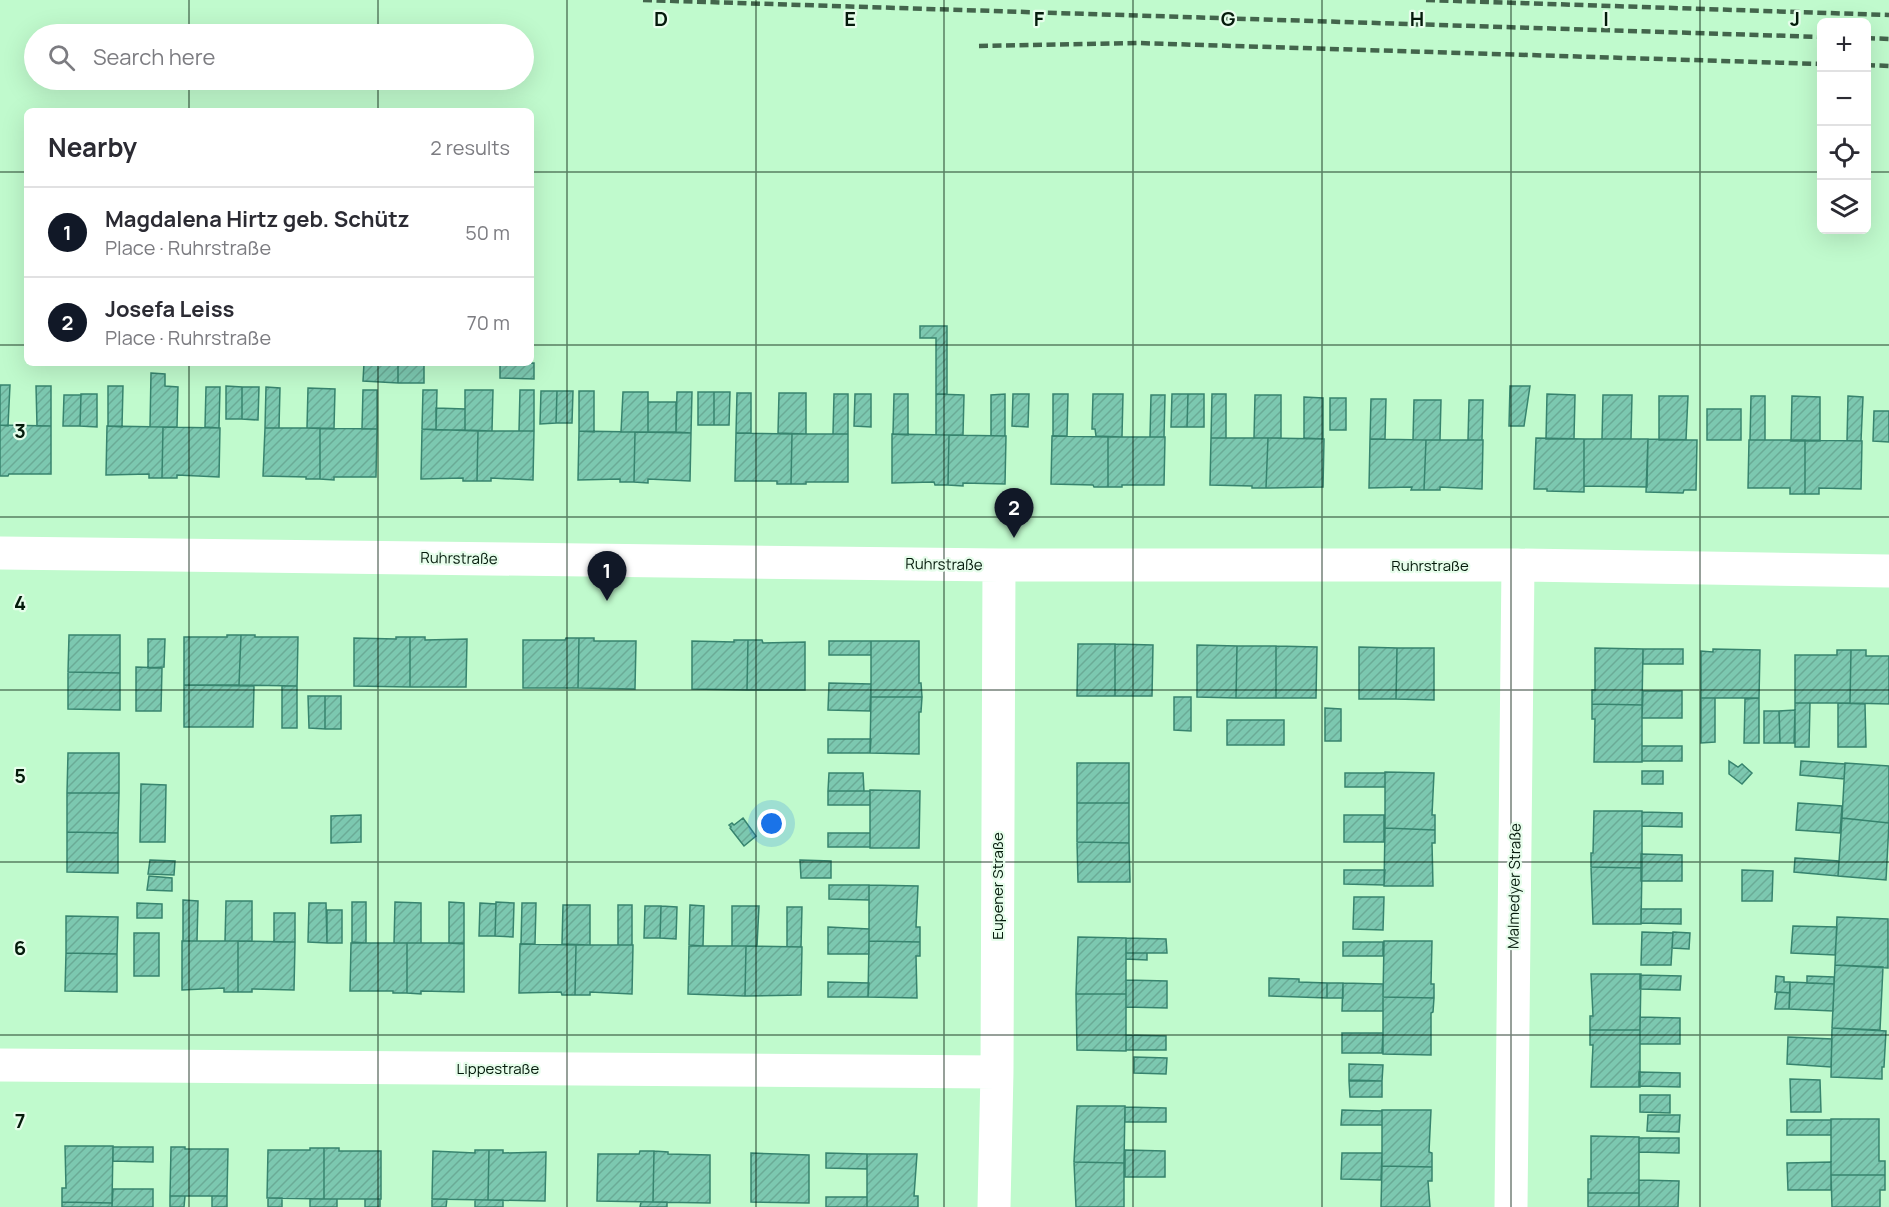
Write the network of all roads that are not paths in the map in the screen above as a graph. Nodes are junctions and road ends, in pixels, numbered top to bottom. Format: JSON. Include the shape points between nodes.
{"nodes":[{"id":1,"x":0,"y":553,"type":"edge"},
{"id":2,"x":999,"y":564,"type":"junction"},
{"id":3,"x":1518,"y":565,"type":"junction"},
{"id":4,"x":1889,"y":571,"type":"edge"},
{"id":5,"x":0,"y":1065,"type":"edge"},
{"id":6,"x":997,"y":1072,"type":"junction"},
{"id":7,"x":994,"y":1207,"type":"edge"},
{"id":8,"x":1511,"y":1207,"type":"edge"}],
"edges":[{"from":1,"to":2,"type":"street","name":"Ruhrstraße"},
{"from":2,"to":3,"type":"street","name":"Ruhrstraße"},
{"from":2,"to":6,"type":"street","name":"Eupener Straße"},
{"from":3,"to":4,"type":"street","name":"Ruhrstraße"},
{"from":3,"to":8,"type":"street","name":"Malmedyer Straße"},
{"from":5,"to":6,"type":"street","name":"Lippestraße"},
{"from":6,"to":7,"type":"street","name":"Eupener Straße"}]}
